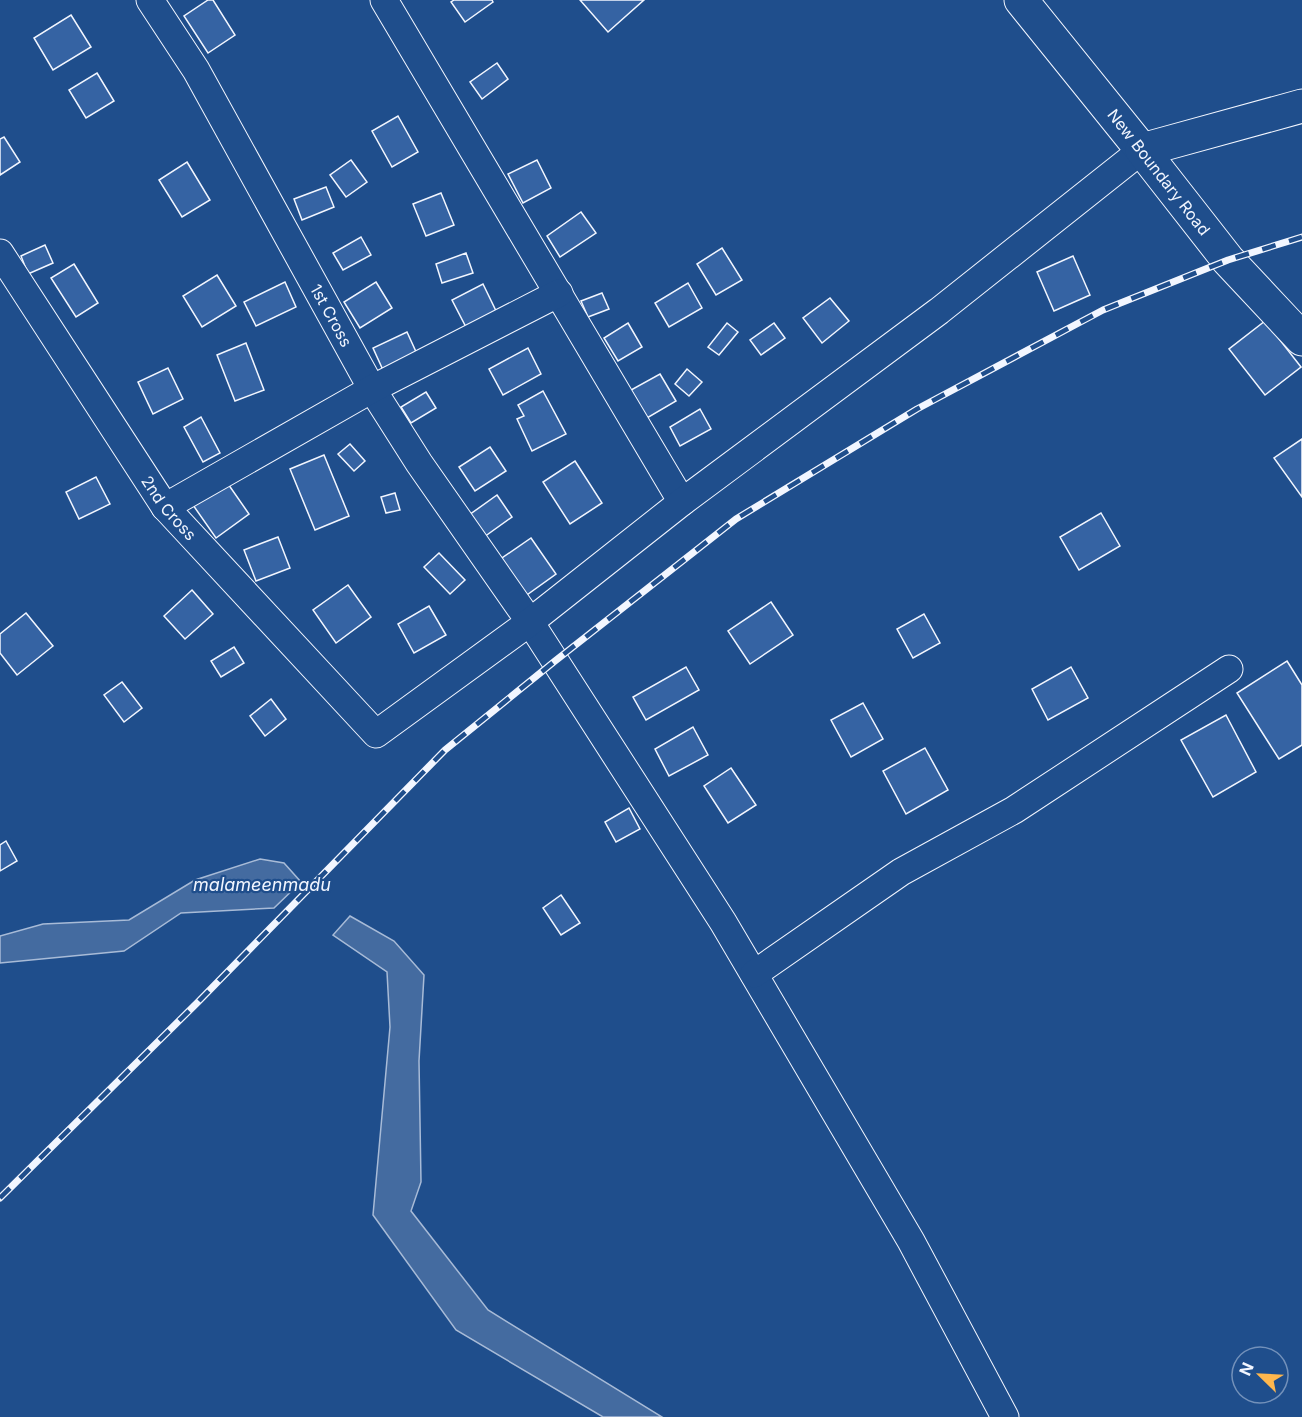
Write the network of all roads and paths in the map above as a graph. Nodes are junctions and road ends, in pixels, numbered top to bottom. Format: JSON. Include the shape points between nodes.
{"nodes":[{"id":1,"x":150,"y":0,"type":"edge"},
{"id":2,"x":384,"y":0,"type":"edge"},
{"id":3,"x":1021,"y":0,"type":"edge"},
{"id":4,"x":1302,"y":106,"type":"edge"},
{"id":5,"x":1142,"y":150,"type":"junction"},
{"id":6,"x":0,"y":253,"type":"edge"},
{"id":7,"x":559,"y":293,"type":"junction"},
{"id":8,"x":1302,"y":339,"type":"edge"},
{"id":9,"x":372,"y":389,"type":"junction"},
{"id":10,"x":682,"y":502,"type":"junction"},
{"id":11,"x":165,"y":507,"type":"junction"},
{"id":12,"x":530,"y":622,"type":"junction"},
{"id":13,"x":1229,"y":669,"type":"dead end"},
{"id":14,"x":754,"y":974,"type":"junction"},
{"id":15,"x":1005,"y":1417,"type":"edge"}],
"edges":[{"from":1,"to":9,"type":"street","name":"1st Cross","via":[[196,69]]},
{"from":2,"to":7,"type":"street"},
{"from":3,"to":5,"type":"main road","name":"New Boundary Road"},
{"from":4,"to":5,"type":"main road"},
{"from":5,"to":8,"type":"main road","name":"New Boundary Road","via":[[1228,260]]},
{"from":5,"to":10,"type":"street","via":[[939,311]]},
{"from":6,"to":11,"type":"street","name":"2nd Cross"},
{"from":7,"to":9,"type":"street"},
{"from":7,"to":10,"type":"street"},
{"from":9,"to":11,"type":"street"},
{"from":9,"to":12,"type":"street","name":"1st Cross"},
{"from":10,"to":12,"type":"street"},
{"from":11,"to":12,"type":"street","name":"2nd Cross","via":[[376,734]]},
{"from":12,"to":14,"type":"street","name":"1st Cross"},
{"from":13,"to":14,"type":"street","via":[[1014,810],[901,872]]},
{"from":14,"to":15,"type":"street","name":"1st Cross","via":[[911,1241]]}]}
